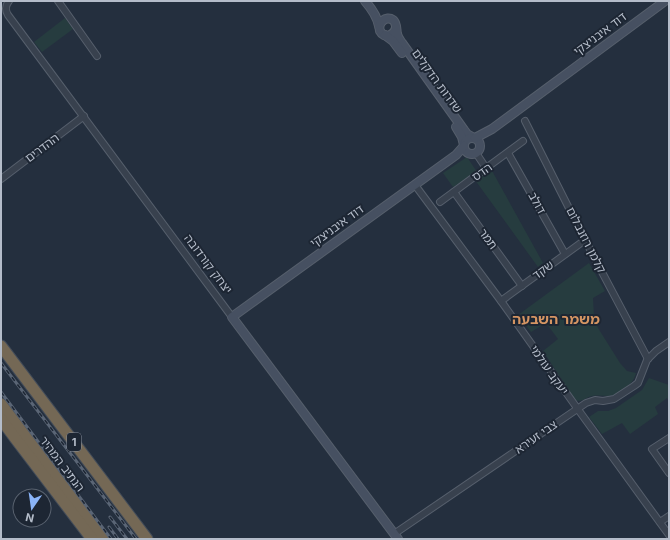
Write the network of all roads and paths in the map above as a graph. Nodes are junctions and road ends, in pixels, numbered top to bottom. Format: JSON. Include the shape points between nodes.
{"nodes":[{"id":1,"x":9,"y":1,"type":"edge"},
{"id":2,"x":58,"y":1,"type":"edge"},
{"id":3,"x":366,"y":1,"type":"edge"},
{"id":4,"x":372,"y":1,"type":"edge"},
{"id":5,"x":665,"y":1,"type":"edge"},
{"id":6,"x":389,"y":19,"type":"junction"},
{"id":7,"x":379,"y":26,"type":"junction"},
{"id":8,"x":396,"y":28,"type":"junction"},
{"id":9,"x":385,"y":35,"type":"junction"},
{"id":10,"x":97,"y":56,"type":"dead end"},
{"id":11,"x":84,"y":116,"type":"junction"},
{"id":12,"x":525,"y":121,"type":"dead end"},
{"id":13,"x":492,"y":129,"type":"junction"},
{"id":14,"x":474,"y":138,"type":"junction"},
{"id":15,"x":523,"y":141,"type":"dead end"},
{"id":16,"x":464,"y":146,"type":"junction"},
{"id":17,"x":475,"y":151,"type":"junction"},
{"id":18,"x":508,"y":153,"type":"junction"},
{"id":19,"x":456,"y":155,"type":"junction"},
{"id":20,"x":486,"y":168,"type":"junction"},
{"id":21,"x":1,"y":179,"type":"edge"},
{"id":22,"x":415,"y":185,"type":"junction"},
{"id":23,"x":454,"y":192,"type":"junction"},
{"id":24,"x":440,"y":202,"type":"dead end"},
{"id":25,"x":585,"y":240,"type":"junction"},
{"id":26,"x":565,"y":254,"type":"junction"},
{"id":27,"x":522,"y":286,"type":"junction"},
{"id":28,"x":501,"y":301,"type":"junction"},
{"id":29,"x":232,"y":317,"type":"junction"},
{"id":30,"x":669,"y":342,"type":"edge"},
{"id":31,"x":1,"y":346,"type":"edge"},
{"id":32,"x":648,"y":359,"type":"junction"},
{"id":33,"x":1,"y":404,"type":"edge"},
{"id":34,"x":577,"y":408,"type":"junction"},
{"id":35,"x":1,"y":420,"type":"edge"},
{"id":36,"x":669,"y":438,"type":"edge"},
{"id":37,"x":669,"y":473,"type":"edge"},
{"id":38,"x":669,"y":516,"type":"edge"},
{"id":39,"x":660,"y":522,"type":"junction"},
{"id":40,"x":669,"y":535,"type":"edge"},
{"id":41,"x":396,"y":536,"type":"edge"},
{"id":42,"x":92,"y":539,"type":"edge"},
{"id":43,"x":103,"y":539,"type":"edge"},
{"id":44,"x":147,"y":539,"type":"edge"}],
"edges":[{"from":1,"to":11,"type":"street","name":"יצחק קורדובה","via":[[6,4],[6,12]]},
{"from":2,"to":10,"type":"street"},
{"from":3,"to":7,"type":"street","via":[[375,13]]},
{"from":4,"to":6,"type":"street"},
{"from":5,"to":13,"type":"street","name":"דוד איבניצקי"},
{"from":6,"to":7,"type":"street","via":[[382,21]]},
{"from":6,"to":8,"type":"street","via":[[396,23]]},
{"from":7,"to":9,"type":"street","via":[[380,32]]},
{"from":8,"to":9,"type":"street","via":[[392,34]]},
{"from":8,"to":14,"type":"street","name":"שדרות הדקלים","via":[[402,43],[467,134]]},
{"from":9,"to":16,"type":"street","name":"שדרות הדקלים","via":[[406,58],[462,137]]},
{"from":11,"to":21,"type":"street","name":"ההדרים"},
{"from":11,"to":29,"type":"street","name":"יצחק קורדובה"},
{"from":12,"to":25,"type":"street","name":"קלמן רוזנבלום"},
{"from":13,"to":14,"type":"street","name":"דוד איבניצקי"},
{"from":13,"to":17,"type":"street","name":"דוד איבניצקי"},
{"from":14,"to":16,"type":"street","via":[[467,139]]},
{"from":14,"to":17,"type":"street","via":[[480,142]]},
{"from":15,"to":18,"type":"street","name":"הדס"},
{"from":16,"to":17,"type":"street","via":[[465,150]]},
{"from":16,"to":19,"type":"street","name":"דוד איבניצקי"},
{"from":17,"to":19,"type":"street"},
{"from":17,"to":20,"type":"street"},
{"from":18,"to":20,"type":"street","name":"הדס"},
{"from":18,"to":26,"type":"street","name":"דולב"},
{"from":19,"to":22,"type":"street","name":"דוד איבניצקי"},
{"from":20,"to":23,"type":"street","name":"הדס"},
{"from":22,"to":28,"type":"street","name":"יעקב עולמי"},
{"from":22,"to":29,"type":"street","name":"דוד איבניצקי"},
{"from":23,"to":24,"type":"street","name":"הדס"},
{"from":23,"to":27,"type":"street","name":"תמר"},
{"from":25,"to":26,"type":"street","name":"שקד"},
{"from":25,"to":32,"type":"street","name":"קלמן רוזנבלום"},
{"from":26,"to":27,"type":"street","name":"שקד"},
{"from":27,"to":28,"type":"street","name":"שקד"},
{"from":28,"to":34,"type":"street","name":"יעקב עולמי"},
{"from":29,"to":41,"type":"street","name":"יצחק קורדובה"},
{"from":30,"to":32,"type":"street","name":"צבי זעירא"},
{"from":31,"to":44,"type":"highway","number":"1"},
{"from":32,"to":34,"type":"street","name":"צבי זעירא","via":[[638,383],[614,400],[595,400]]},
{"from":33,"to":43,"type":"highway","name":"הנתיב המהיר"},
{"from":34,"to":39,"type":"street","name":"יעקב עולמי"},
{"from":34,"to":41,"type":"street","name":"צבי זעירא"},
{"from":35,"to":42,"type":"highway"},
{"from":36,"to":37,"type":"street","via":[[652,449]]},
{"from":38,"to":39,"type":"street"},
{"from":39,"to":40,"type":"street","name":"יעקב עולמי"}]}
